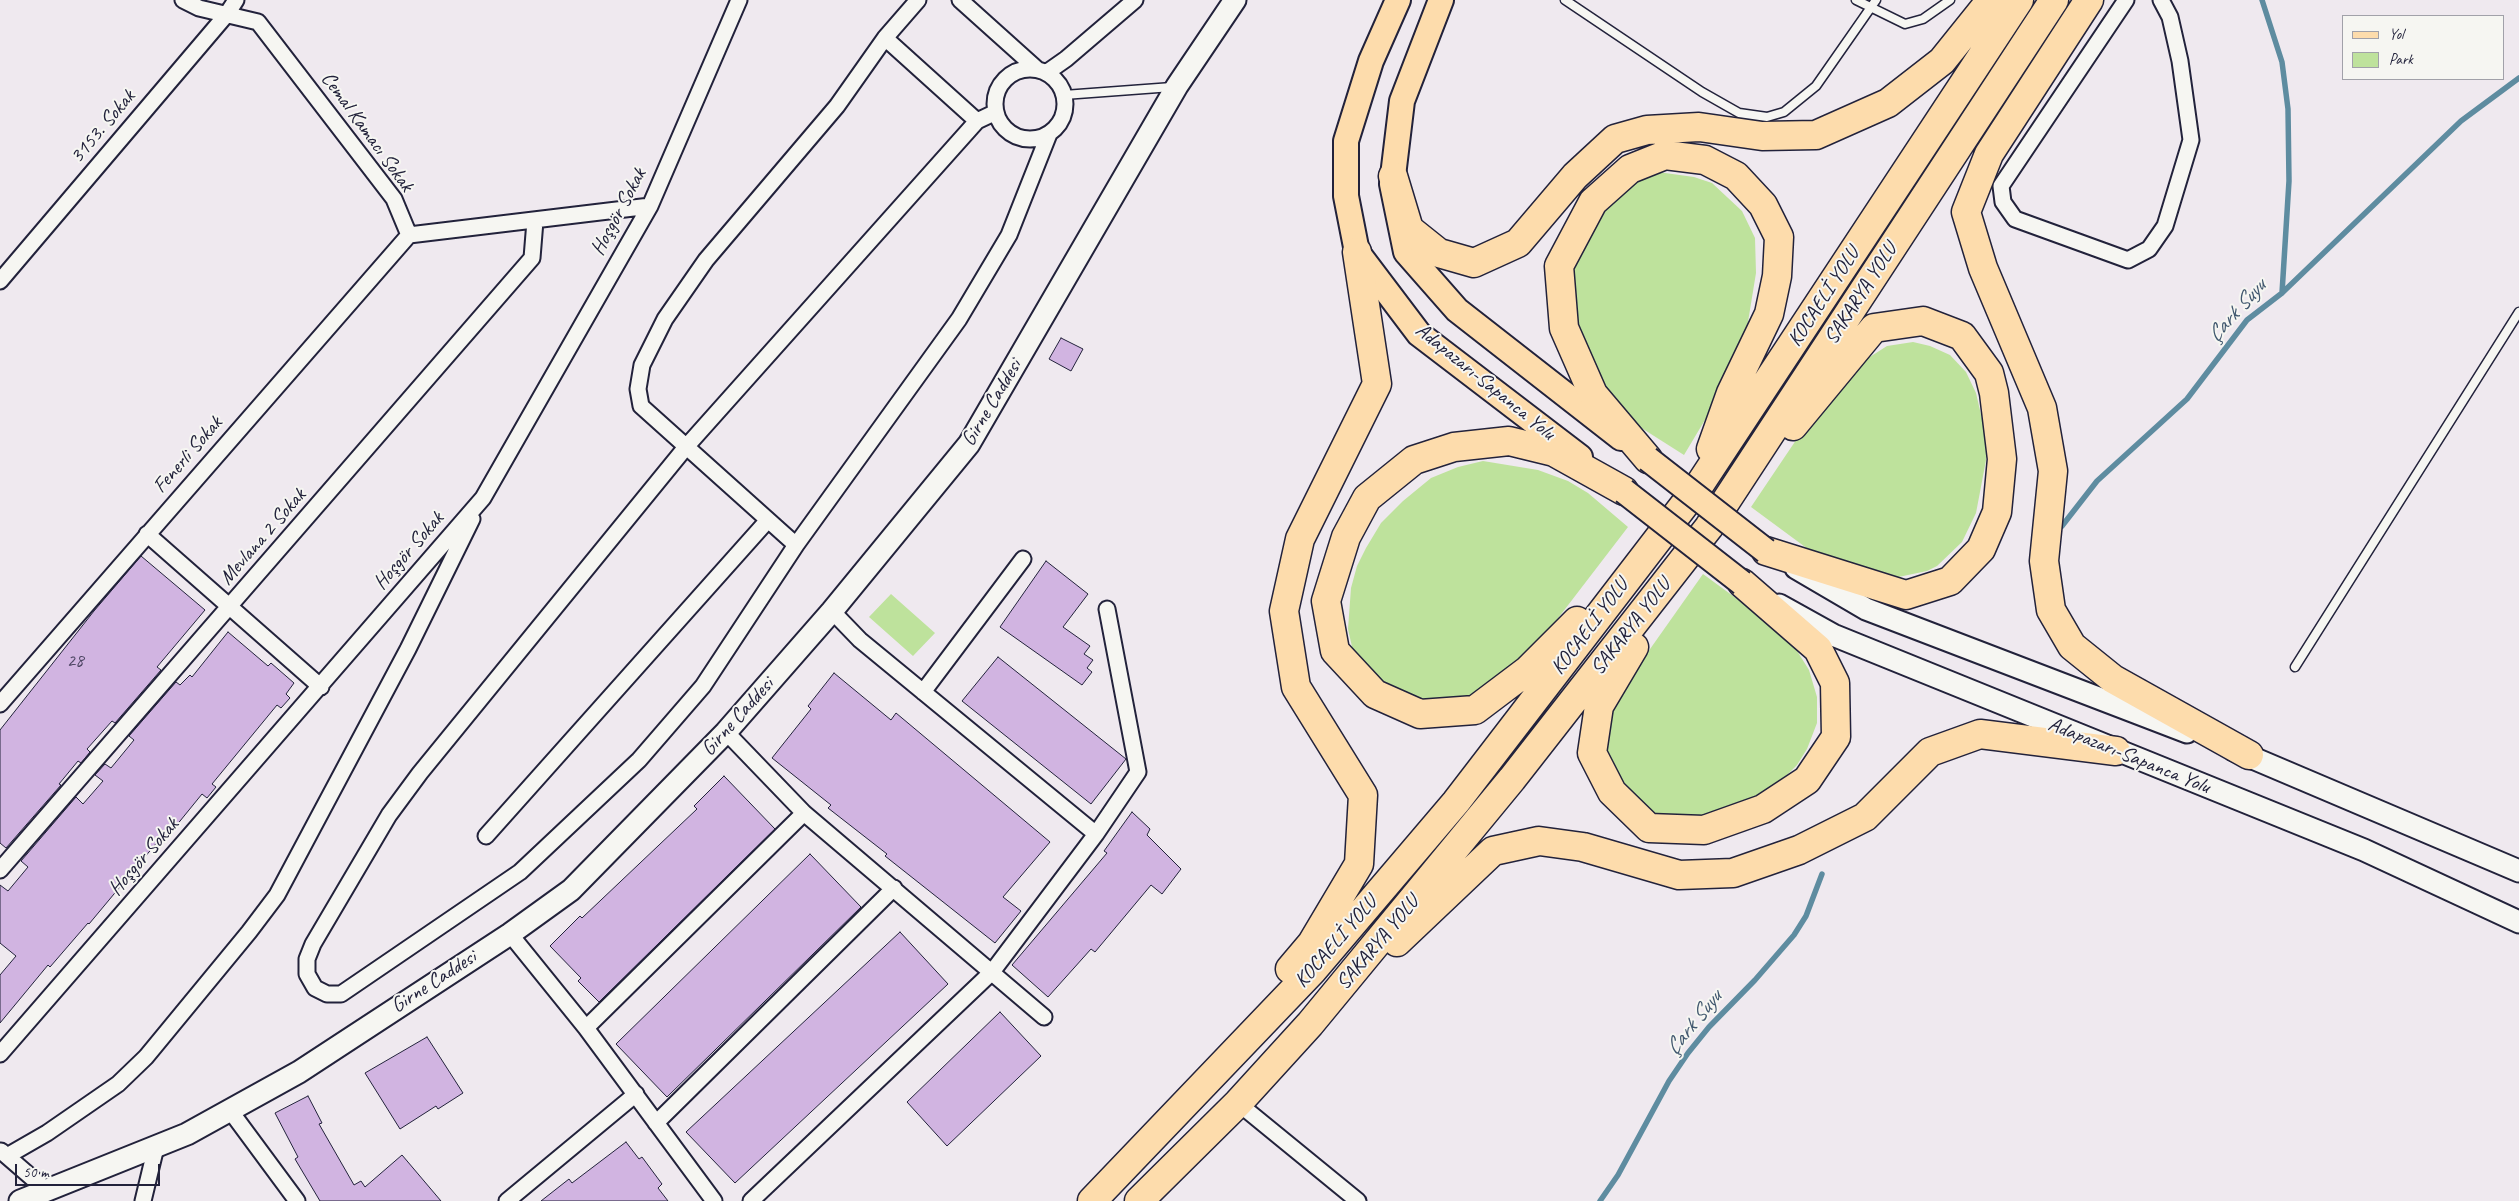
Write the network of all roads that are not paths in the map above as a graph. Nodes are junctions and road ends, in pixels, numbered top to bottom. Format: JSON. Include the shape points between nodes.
{"nodes":[{"id":1,"x":183,"y":0,"type":"edge"},
{"id":2,"x":236,"y":0,"type":"edge"},
{"id":3,"x":739,"y":0,"type":"edge"},
{"id":4,"x":918,"y":0,"type":"edge"},
{"id":5,"x":960,"y":0,"type":"edge"},
{"id":6,"x":1135,"y":0,"type":"edge"},
{"id":7,"x":1235,"y":0,"type":"edge"},
{"id":8,"x":1398,"y":0,"type":"edge"},
{"id":9,"x":1441,"y":0,"type":"edge"},
{"id":10,"x":1565,"y":0,"type":"edge"},
{"id":11,"x":1856,"y":0,"type":"edge"},
{"id":12,"x":1876,"y":0,"type":"edge"},
{"id":13,"x":1950,"y":0,"type":"edge"},
{"id":14,"x":1991,"y":0,"type":"edge"},
{"id":15,"x":2019,"y":0,"type":"edge"},
{"id":16,"x":2054,"y":0,"type":"edge"},
{"id":17,"x":2089,"y":0,"type":"edge"},
{"id":18,"x":2126,"y":0,"type":"edge"},
{"id":19,"x":2161,"y":0,"type":"edge"},
{"id":20,"x":1870,"y":8,"type":"junction"},
{"id":21,"x":227,"y":14,"type":"junction"},
{"id":22,"x":885,"y":38,"type":"junction"},
{"id":23,"x":1042,"y":71,"type":"junction"},
{"id":24,"x":1177,"y":86,"type":"junction"},
{"id":25,"x":1064,"y":94,"type":"junction"},
{"id":26,"x":996,"y":112,"type":"junction"},
{"id":27,"x":977,"y":121,"type":"junction"},
{"id":28,"x":1049,"y":134,"type":"junction"},
{"id":29,"x":1393,"y":176,"type":"junction"},
{"id":30,"x":650,"y":206,"type":"junction"},
{"id":31,"x":535,"y":221,"type":"junction"},
{"id":32,"x":409,"y":234,"type":"junction"},
{"id":33,"x":1358,"y":252,"type":"junction"},
{"id":34,"x":0,"y":281,"type":"edge"},
{"id":35,"x":2519,"y":312,"type":"edge"},
{"id":36,"x":686,"y":447,"type":"junction"},
{"id":37,"x":1648,"y":458,"type":"junction"},
{"id":38,"x":1698,"y":487,"type":"junction"},
{"id":39,"x":1624,"y":491,"type":"junction"},
{"id":40,"x":482,"y":498,"type":"junction"},
{"id":41,"x":768,"y":520,"type":"junction"},
{"id":42,"x":1705,"y":532,"type":"junction"},
{"id":43,"x":147,"y":534,"type":"junction"},
{"id":44,"x":796,"y":545,"type":"junction"},
{"id":45,"x":1653,"y":546,"type":"junction"},
{"id":46,"x":1766,"y":551,"type":"junction"},
{"id":47,"x":1023,"y":559,"type":"dead end"},
{"id":48,"x":1742,"y":584,"type":"junction"},
{"id":49,"x":230,"y":607,"type":"junction"},
{"id":50,"x":1107,"y":610,"type":"dead end"},
{"id":51,"x":832,"y":612,"type":"junction"},
{"id":52,"x":2295,"y":667,"type":"dead end"},
{"id":53,"x":321,"y":687,"type":"junction"},
{"id":54,"x":923,"y":692,"type":"junction"},
{"id":55,"x":0,"y":702,"type":"edge"},
{"id":56,"x":726,"y":732,"type":"junction"},
{"id":57,"x":2116,"y":751,"type":"junction"},
{"id":58,"x":2249,"y":755,"type":"junction"},
{"id":59,"x":804,"y":813,"type":"junction"},
{"id":60,"x":1096,"y":834,"type":"junction"},
{"id":61,"x":486,"y":836,"type":"dead end"},
{"id":62,"x":0,"y":870,"type":"edge"},
{"id":63,"x":2519,"y":872,"type":"edge"},
{"id":64,"x":894,"y":888,"type":"junction"},
{"id":65,"x":2519,"y":922,"type":"edge"},
{"id":66,"x":510,"y":934,"type":"junction"},
{"id":67,"x":992,"y":972,"type":"junction"},
{"id":68,"x":1044,"y":1017,"type":"dead end"},
{"id":69,"x":1310,"y":1024,"type":"junction"},
{"id":70,"x":586,"y":1028,"type":"junction"},
{"id":71,"x":0,"y":1054,"type":"edge"},
{"id":72,"x":636,"y":1094,"type":"junction"},
{"id":73,"x":1238,"y":1104,"type":"junction"},
{"id":74,"x":230,"y":1110,"type":"junction"},
{"id":75,"x":656,"y":1123,"type":"junction"},
{"id":76,"x":156,"y":1147,"type":"junction"},
{"id":77,"x":4,"y":1153,"type":"edge"},
{"id":78,"x":46,"y":1189,"type":"junction"},
{"id":79,"x":1096,"y":1197,"type":"edge"},
{"id":80,"x":20,"y":1201,"type":"edge"},
{"id":81,"x":143,"y":1201,"type":"edge"},
{"id":82,"x":297,"y":1201,"type":"edge"},
{"id":83,"x":508,"y":1201,"type":"edge"},
{"id":84,"x":714,"y":1201,"type":"edge"},
{"id":85,"x":751,"y":1201,"type":"edge"},
{"id":86,"x":1139,"y":1201,"type":"edge"},
{"id":87,"x":1358,"y":1201,"type":"edge"}],
"edges":[{"from":1,"to":21,"type":"street","name":"Cemal Kamacı Sokak","via":[[199,8]]},
{"from":2,"to":21,"type":"street","name":"3153. Sokak"},
{"from":3,"to":30,"type":"street","name":"Hoşgör Sokak"},
{"from":4,"to":22,"type":"street"},
{"from":5,"to":23,"type":"street"},
{"from":6,"to":23,"type":"street","via":[[1066,59]]},
{"from":7,"to":24,"type":"street","name":"Girne Caddesi"},
{"from":8,"to":33,"type":"main road","name":"Adapazarı-Sapanca Yolu","via":[[1372,61],[1346,141],[1346,196]]},
{"from":9,"to":29,"type":"main road","name":"Adapazarı-Sapanca Yolu","via":[[1402,101]]},
{"from":10,"to":20,"type":"lane","via":[[1702,92],[1739,113],[1767,117],[1784,112],[1816,86]]},
{"from":11,"to":20,"type":"lane"},
{"from":12,"to":20,"type":"lane"},
{"from":13,"to":20,"type":"lane","via":[[1923,18],[1905,24]]},
{"from":14,"to":29,"type":"highway","via":[[1942,61],[1888,104],[1816,135],[1762,136],[1699,127],[1647,130],[1615,139],[1575,176],[1518,243],[1474,263],[1439,253],[1409,230]]},
{"from":15,"to":38,"type":"highway","name":"KOCAELİ YOLU"},
{"from":16,"to":42,"type":"highway","name":"SAKARYA YOLU"},
{"from":17,"to":58,"type":"highway","via":[[1989,154],[1966,212],[1982,268],[2042,408],[2053,471],[2044,561],[2051,610],[2072,646],[2113,679]]},
{"from":18,"to":19,"type":"street","via":[[2001,186],[2003,202],[2015,219],[2128,260],[2149,249],[2165,226],[2191,140],[2180,61],[2170,17]]},
{"from":21,"to":32,"type":"street","name":"Cemal Kamacı Sokak","via":[[258,22],[394,199]]},
{"from":21,"to":34,"type":"street","name":"3153. Sokak"},
{"from":22,"to":27,"type":"street"},
{"from":22,"to":36,"type":"street","via":[[837,106],[706,260],[665,318],[642,365],[638,389],[642,406]]},
{"from":23,"to":25,"type":"street","via":[[1060,86]]},
{"from":23,"to":26,"type":"street","via":[[1019,71],[1002,83],[995,102]]},
{"from":24,"to":25,"type":"lane"},
{"from":24,"to":51,"type":"street","name":"Girne Caddesi","via":[[969,444]]},
{"from":25,"to":28,"type":"street","via":[[1063,116]]},
{"from":26,"to":27,"type":"street"},
{"from":26,"to":28,"type":"street","via":[[1007,131],[1017,137],[1028,140]]},
{"from":27,"to":36,"type":"street"},
{"from":28,"to":44,"type":"street","via":[[1009,235],[958,319]]},
{"from":29,"to":37,"type":"main road","name":"Adapazarı-Sapanca Yolu","via":[[1406,252],[1457,310]]},
{"from":30,"to":31,"type":"street"},
{"from":30,"to":40,"type":"street","name":"Hoşgör Sokak"},
{"from":31,"to":32,"type":"street"},
{"from":31,"to":49,"type":"street","name":"Mevlana 2 Sokak","via":[[532,258]]},
{"from":32,"to":43,"type":"street","name":"Fenerli Sokak"},
{"from":33,"to":39,"type":"main road","name":"Adapazarı-Sapanca Yolu","via":[[1419,334]]},
{"from":33,"to":79,"type":"highway","via":[[1377,384],[1300,539],[1284,611],[1296,687],[1363,795],[1358,864],[1312,943]]},
{"from":35,"to":52,"type":"lane"},
{"from":36,"to":41,"type":"street"},
{"from":36,"to":44,"type":"street","via":[[426,766],[389,816],[313,944],[307,959],[307,974],[316,988],[327,994],[341,994],[520,872],[639,760],[703,686]]},
{"from":37,"to":38,"type":"highway","via":[[1593,394],[1564,328],[1559,266],[1593,202],[1630,169],[1666,155],[1705,160],[1736,176],[1763,204],[1779,237],[1769,314],[1731,393]]},
{"from":37,"to":46,"type":"main road","name":"Adapazarı-Sapanca Yolu","bridge":true},
{"from":38,"to":45,"type":"highway","name":"KOCAELİ YOLU"},
{"from":39,"to":45,"type":"highway","via":[[1554,452],[1509,442],[1454,447],[1414,460],[1367,498],[1346,537],[1326,601],[1336,651],[1375,694],[1420,714],[1475,710],[1528,670]]},
{"from":39,"to":48,"type":"main road","name":"Adapazarı-Sapanca Yolu","bridge":true},
{"from":40,"to":53,"type":"street","name":"Hoşgör Sokak"},
{"from":40,"to":77,"type":"street","via":[[408,648],[277,895],[139,1064],[118,1084],[89,1105]]},
{"from":41,"to":44,"type":"street"},
{"from":41,"to":61,"type":"street"},
{"from":42,"to":46,"type":"highway","via":[[1874,328],[1923,321],[1962,336],[1989,373],[2002,459],[1997,512],[1981,549],[1950,581],[1906,595]]},
{"from":42,"to":48,"type":"highway","via":[[1598,706],[1592,753],[1612,792],[1649,828],[1704,830],[1763,809],[1807,780],[1836,737],[1835,683],[1818,649]]},
{"from":42,"to":69,"type":"highway","name":"SAKARYA YOLU","via":[[1512,779]]},
{"from":43,"to":49,"type":"street"},
{"from":43,"to":55,"type":"street","name":"Fenerli Sokak"},
{"from":45,"to":79,"type":"highway","name":"KOCAELİ YOLU","via":[[1456,802],[1326,956]]},
{"from":46,"to":58,"type":"street","name":"Adapazarı-Sapanca Yolu","via":[[1866,609]]},
{"from":47,"to":54,"type":"street"},
{"from":48,"to":57,"type":"street","name":"Adapazarı-Sapanca Yolu","via":[[1833,635]]},
{"from":49,"to":53,"type":"street"},
{"from":49,"to":62,"type":"street","name":"Mevlana 2 Sokak"},
{"from":50,"to":60,"type":"street","via":[[1138,772]]},
{"from":51,"to":54,"type":"street","via":[[860,640]]},
{"from":51,"to":56,"type":"street","name":"Girne Caddesi"},
{"from":53,"to":71,"type":"street","name":"Hoşgör Sokak"},
{"from":54,"to":60,"type":"street"},
{"from":56,"to":59,"type":"street"},
{"from":56,"to":66,"type":"street","name":"Girne Caddesi","via":[[571,890]]},
{"from":57,"to":65,"type":"street","name":"Adapazarı-Sapanca Yolu","via":[[2364,850]]},
{"from":57,"to":69,"type":"highway","via":[[1980,734],[1930,752],[1865,817],[1799,850],[1733,873],[1679,875],[1583,847],[1539,841],[1493,851]]},
{"from":58,"to":63,"type":"street","name":"Adapazarı-Sapanca Yolu"},
{"from":59,"to":64,"type":"street"},
{"from":59,"to":70,"type":"street"},
{"from":60,"to":67,"type":"street"},
{"from":64,"to":67,"type":"street"},
{"from":64,"to":75,"type":"street"},
{"from":66,"to":70,"type":"street"},
{"from":66,"to":74,"type":"street","name":"Girne Caddesi","via":[[299,1072]]},
{"from":67,"to":68,"type":"street"},
{"from":67,"to":85,"type":"street"},
{"from":69,"to":73,"type":"highway","name":"SAKARYA YOLU"},
{"from":70,"to":72,"type":"street"},
{"from":72,"to":75,"type":"street"},
{"from":72,"to":83,"type":"street"},
{"from":73,"to":86,"type":"highway","name":"SAKARYA YOLU"},
{"from":73,"to":87,"type":"street"},
{"from":74,"to":76,"type":"street","name":"Girne Caddesi"},
{"from":74,"to":82,"type":"street"},
{"from":75,"to":84,"type":"street"},
{"from":76,"to":78,"type":"street","name":"Girne Caddesi"},
{"from":76,"to":81,"type":"street"},
{"from":77,"to":78,"type":"street"},
{"from":78,"to":80,"type":"street","name":"Girne Caddesi"}]}
